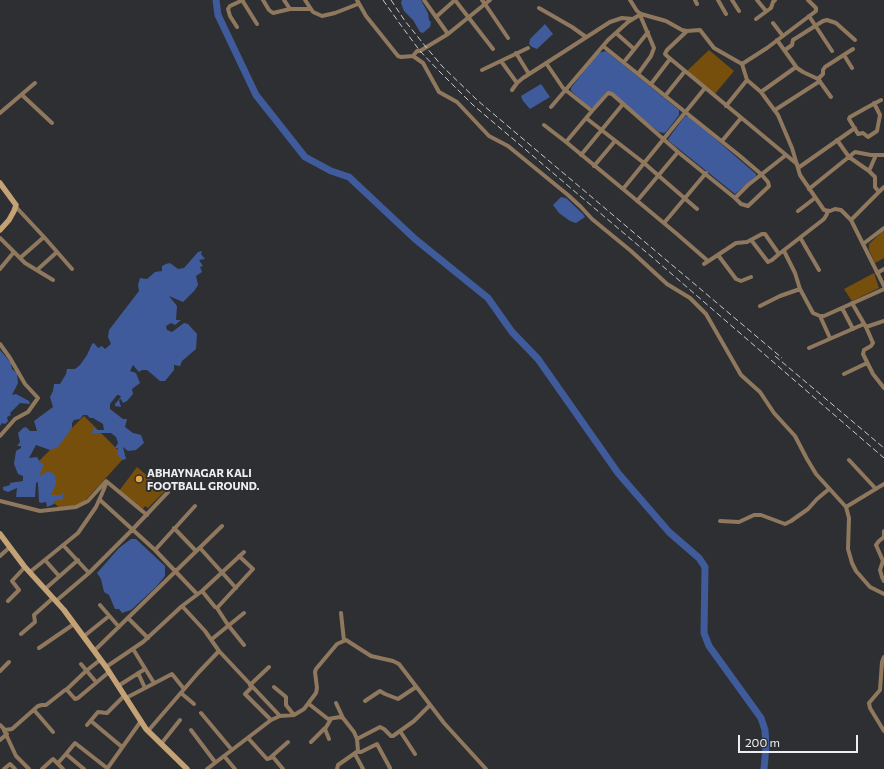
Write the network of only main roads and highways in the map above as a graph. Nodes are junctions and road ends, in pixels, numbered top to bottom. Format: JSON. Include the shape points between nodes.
{"nodes":[{"id":1,"x":0,"y":184,"type":"edge"},
{"id":2,"x":0,"y":230,"type":"edge"},
{"id":3,"x":0,"y":534,"type":"edge"},
{"id":4,"x":188,"y":769,"type":"edge"}],
"edges":[{"from":1,"to":2,"type":"main road","via":[[16,205],[9,220]]},
{"from":3,"to":4,"type":"main road","via":[[74,624],[148,731]]}]}
